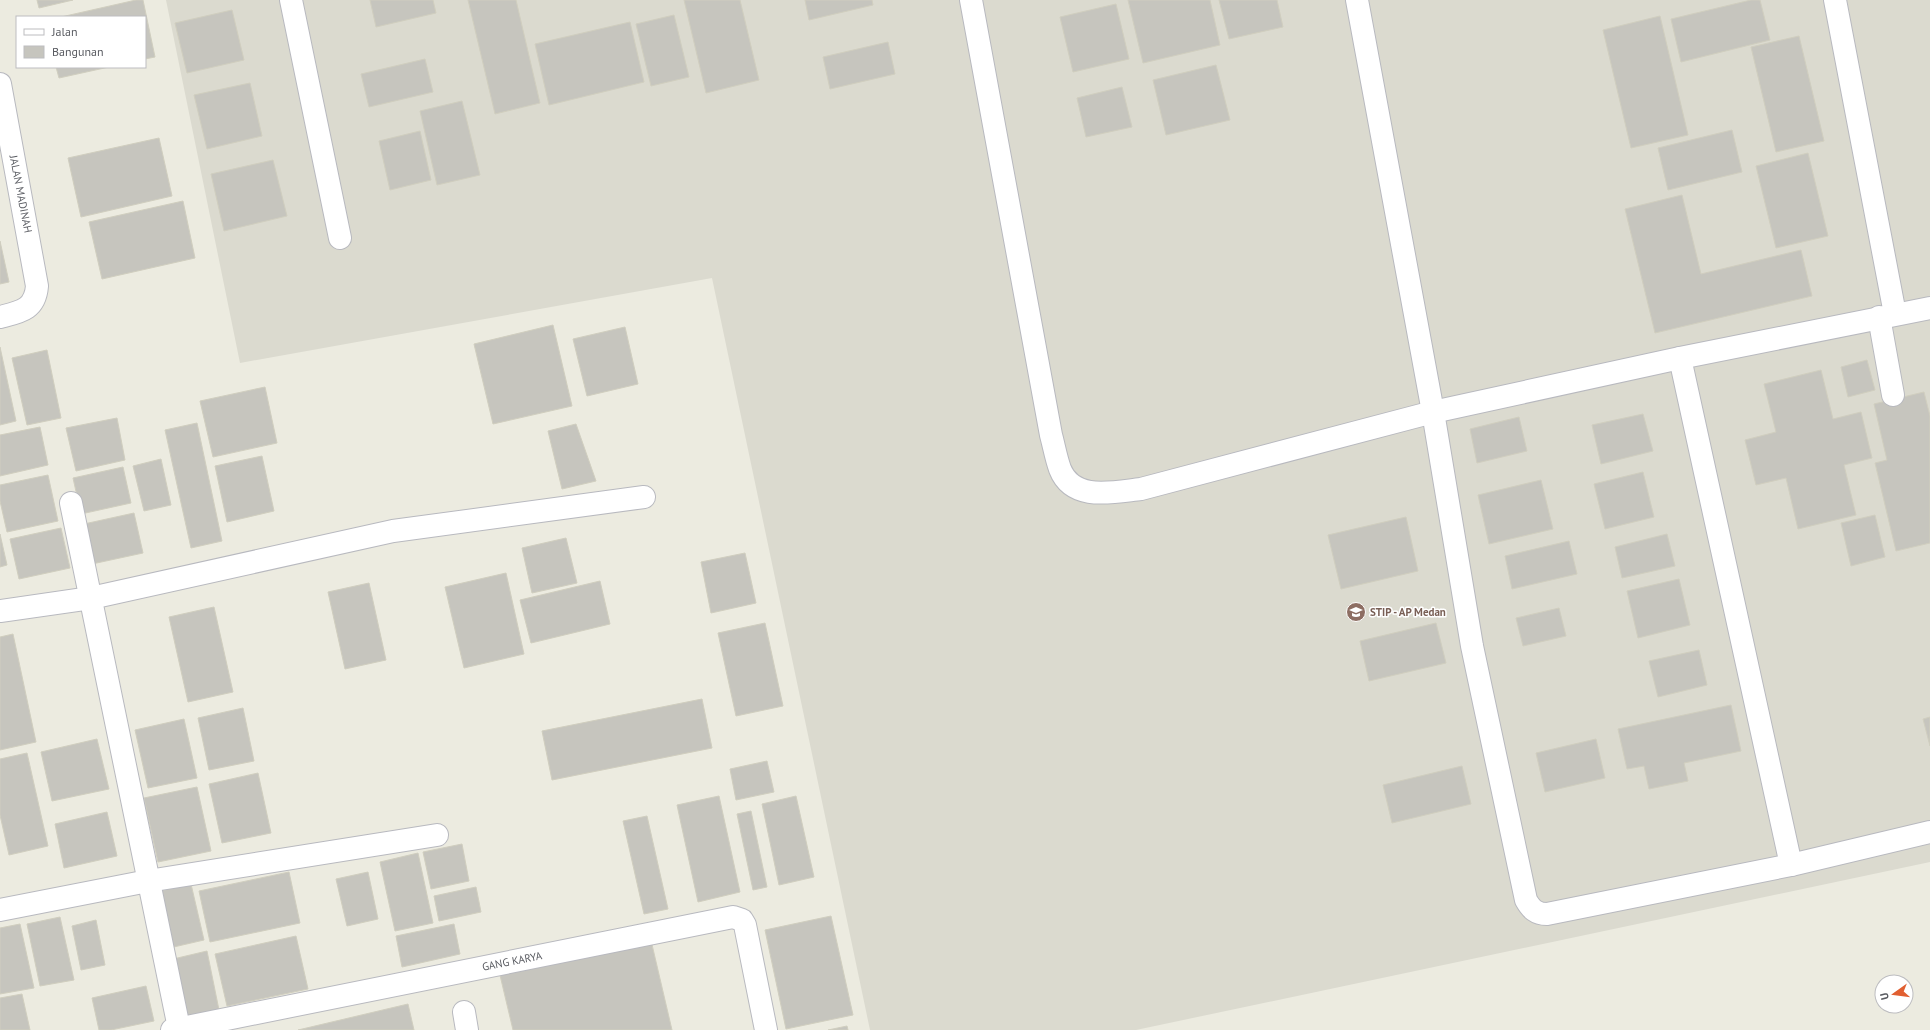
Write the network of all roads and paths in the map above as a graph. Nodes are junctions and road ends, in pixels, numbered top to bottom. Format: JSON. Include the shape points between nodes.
{"nodes":[{"id":1,"x":290,"y":0,"type":"edge"},
{"id":2,"x":971,"y":0,"type":"edge"},
{"id":3,"x":1357,"y":0,"type":"edge"},
{"id":4,"x":1835,"y":0,"type":"edge"},
{"id":5,"x":1,"y":97,"type":"edge"},
{"id":6,"x":340,"y":238,"type":"dead end"},
{"id":7,"x":1930,"y":308,"type":"edge"},
{"id":8,"x":1887,"y":315,"type":"junction"},
{"id":9,"x":0,"y":317,"type":"edge"},
{"id":10,"x":1680,"y":358,"type":"junction"},
{"id":11,"x":1893,"y":395,"type":"dead end"},
{"id":12,"x":1433,"y":412,"type":"junction"},
{"id":13,"x":644,"y":497,"type":"dead end"},
{"id":14,"x":71,"y":503,"type":"dead end"},
{"id":15,"x":91,"y":598,"type":"junction"},
{"id":16,"x":0,"y":611,"type":"edge"},
{"id":17,"x":1930,"y":832,"type":"edge"},
{"id":18,"x":437,"y":835,"type":"dead end"},
{"id":19,"x":1791,"y":865,"type":"junction"},
{"id":20,"x":148,"y":881,"type":"junction"},
{"id":21,"x":0,"y":910,"type":"edge"},
{"id":22,"x":212,"y":1026,"type":"edge"},
{"id":23,"x":175,"y":1029,"type":"edge"},
{"id":24,"x":766,"y":1030,"type":"edge"}],
"edges":[{"from":1,"to":6,"type":"street"},
{"from":2,"to":12,"type":"street","via":[[1051,435],[1060,470],[1069,482],[1086,492],[1141,489]]},
{"from":3,"to":12,"type":"street"},
{"from":4,"to":8,"type":"street"},
{"from":5,"to":9,"type":"street","name":"JALAN MADINAH","via":[[36,275],[36,296],[22,312]]},
{"from":7,"to":8,"type":"street"},
{"from":8,"to":10,"type":"street"},
{"from":8,"to":11,"type":"street"},
{"from":10,"to":12,"type":"street"},
{"from":10,"to":19,"type":"street"},
{"from":12,"to":19,"type":"street","via":[[1472,646],[1526,900],[1530,906],[1540,914],[1547,914]]},
{"from":13,"to":15,"type":"street","via":[[393,531]]},
{"from":14,"to":15,"type":"street"},
{"from":15,"to":16,"type":"street"},
{"from":15,"to":20,"type":"street"},
{"from":17,"to":19,"type":"street"},
{"from":18,"to":20,"type":"street"},
{"from":20,"to":21,"type":"street"},
{"from":20,"to":23,"type":"street"},
{"from":22,"to":23,"type":"street","name":"GANG KARYA"},
{"from":22,"to":24,"type":"street","name":"GANG KARYA","via":[[733,917],[742,920],[745,925]]}]}
